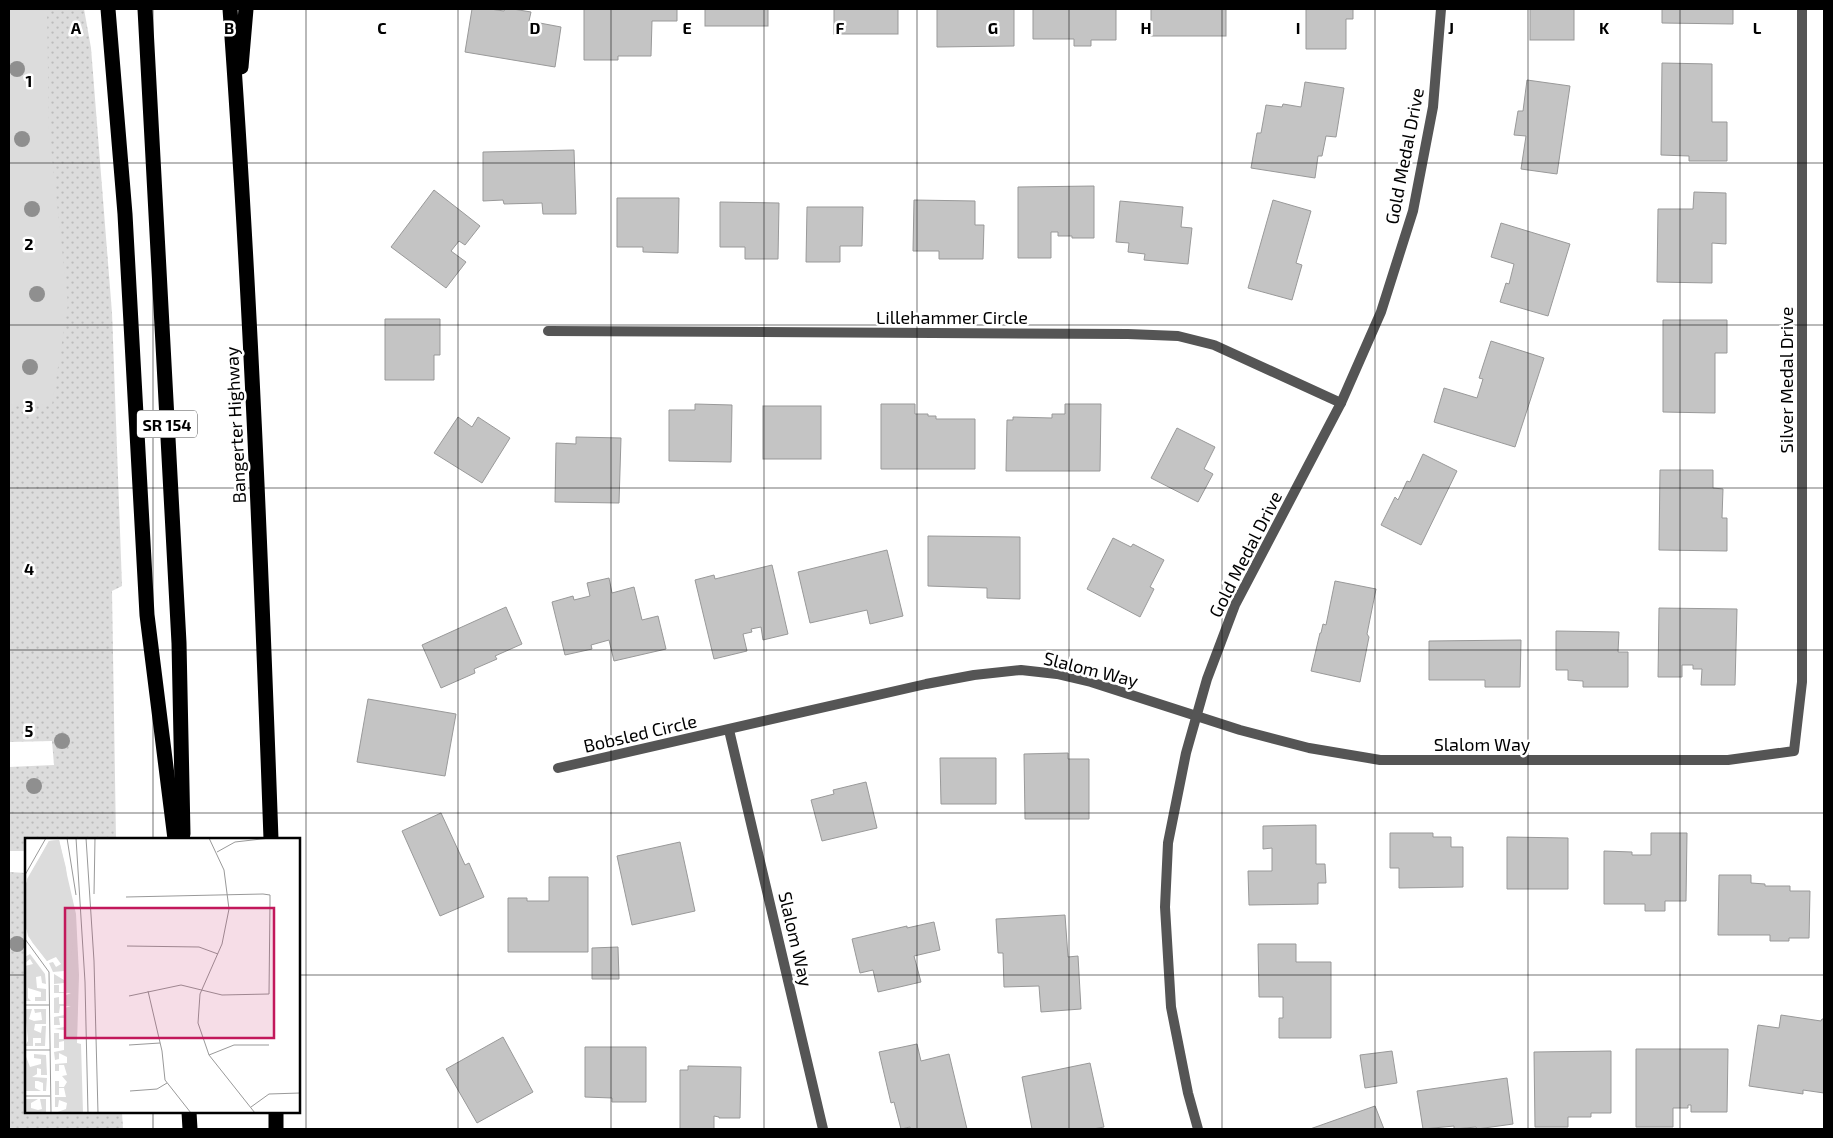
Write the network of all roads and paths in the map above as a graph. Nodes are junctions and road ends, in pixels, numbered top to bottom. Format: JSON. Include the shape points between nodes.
{"nodes":[{"id":1,"x":108,"y":9,"type":"edge"},
{"id":2,"x":145,"y":9,"type":"edge"},
{"id":3,"x":230,"y":9,"type":"edge"},
{"id":4,"x":246,"y":9,"type":"edge"},
{"id":5,"x":1441,"y":9,"type":"edge"},
{"id":6,"x":1802,"y":9,"type":"edge"},
{"id":7,"x":238,"y":113,"type":"junction"},
{"id":8,"x":548,"y":331,"type":"dead end"},
{"id":9,"x":1341,"y":403,"type":"junction"},
{"id":10,"x":1196,"y":716,"type":"junction"},
{"id":11,"x":729,"y":730,"type":"junction"},
{"id":12,"x":1794,"y":751,"type":"joint"},
{"id":13,"x":558,"y":768,"type":"dead end"},
{"id":14,"x":175,"y":838,"type":"edge"},
{"id":15,"x":183,"y":838,"type":"edge"},
{"id":16,"x":271,"y":838,"type":"edge"},
{"id":17,"x":189,"y":1113,"type":"edge"},
{"id":18,"x":276,"y":1113,"type":"edge"},
{"id":19,"x":190,"y":1129,"type":"edge"},
{"id":20,"x":276,"y":1129,"type":"edge"},
{"id":21,"x":824,"y":1129,"type":"edge"},
{"id":22,"x":1198,"y":1129,"type":"edge"}],
"edges":[{"from":1,"to":14,"type":"highway","via":[[125,214],[147,615]]},
{"from":2,"to":15,"type":"highway","number":"SR 154","via":[[178,643]]},
{"from":3,"to":7,"type":"highway","name":"Bangerter Highway"},
{"from":4,"to":7,"type":"highway"},
{"from":5,"to":9,"type":"street","name":"Gold Medal Drive","via":[[1433,107],[1413,211],[1381,312]]},
{"from":6,"to":12,"type":"street","name":"Silver Medal Drive","via":[[1802,682]]},
{"from":7,"to":16,"type":"highway","name":"Bangerter Highway"},
{"from":8,"to":9,"type":"street","name":"Lillehammer Circle","via":[[1178,336],[1214,345]]},
{"from":9,"to":10,"type":"street","name":"Gold Medal Drive","via":[[1235,605]]},
{"from":10,"to":11,"type":"street","name":"Slalom Way","via":[[1091,682],[1021,670],[926,684]]},
{"from":10,"to":12,"type":"street","name":"Slalom Way","via":[[1309,748],[1380,760],[1728,760]]},
{"from":10,"to":22,"type":"street","name":"Gold Medal Drive","via":[[1168,843],[1165,907],[1171,1007]]},
{"from":11,"to":13,"type":"street","name":"Bobsled Circle"},
{"from":11,"to":21,"type":"street","name":"Slalom Way"},
{"from":17,"to":19,"type":"highway"},
{"from":18,"to":20,"type":"highway"}]}
